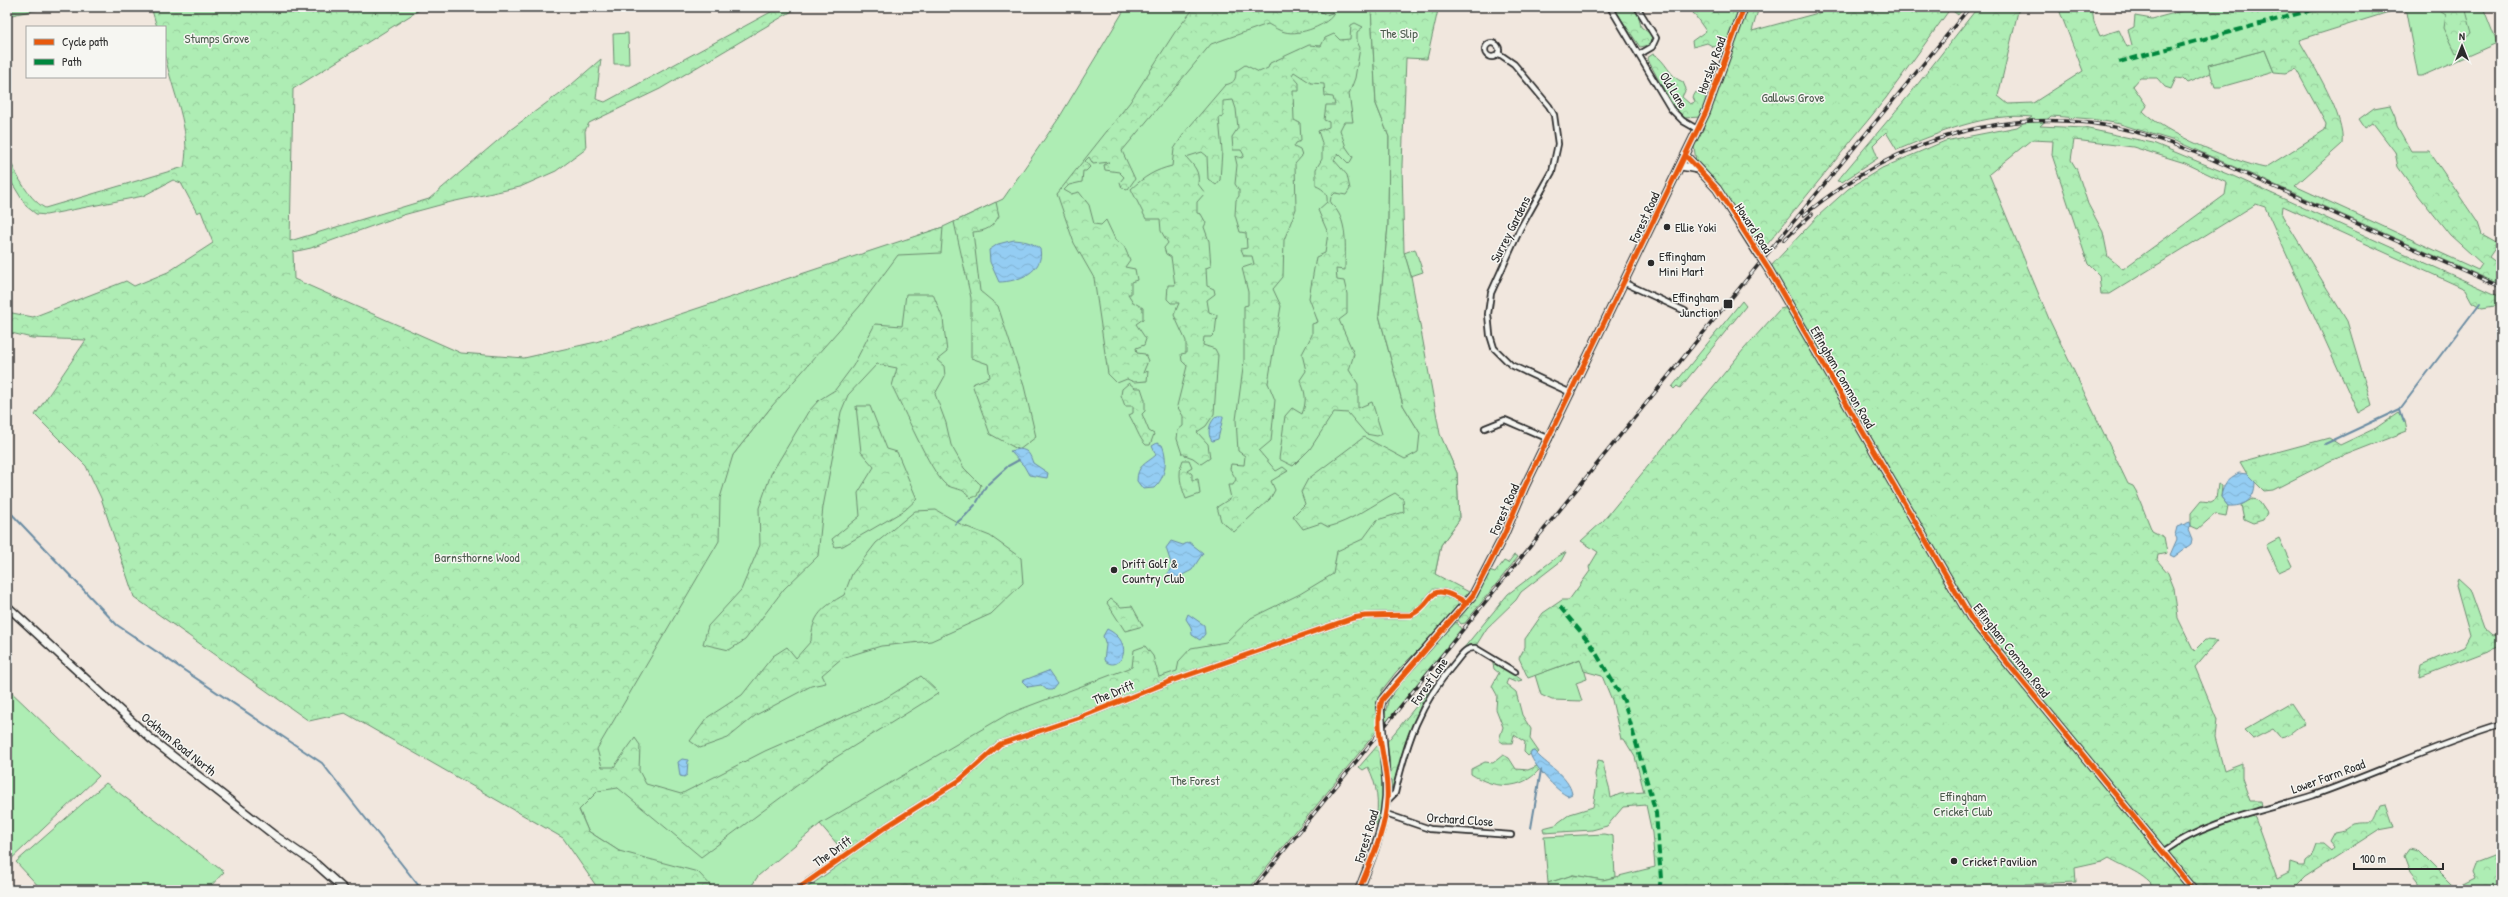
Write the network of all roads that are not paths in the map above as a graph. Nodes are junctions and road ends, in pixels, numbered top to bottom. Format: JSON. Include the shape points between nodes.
{"nodes":[{"id":1,"x":1610,"y":7,"type":"edge"},
{"id":2,"x":1637,"y":7,"type":"edge"},
{"id":3,"x":1744,"y":7,"type":"edge"},
{"id":4,"x":1498,"y":54,"type":"dead end"},
{"id":5,"x":1640,"y":54,"type":"junction"},
{"id":6,"x":1697,"y":129,"type":"junction"},
{"id":7,"x":1686,"y":156,"type":"junction"},
{"id":8,"x":1681,"y":166,"type":"junction"},
{"id":9,"x":1697,"y":169,"type":"junction"},
{"id":10,"x":1625,"y":283,"type":"junction"},
{"id":11,"x":1685,"y":311,"type":"dead end"},
{"id":12,"x":1797,"y":319,"type":"joint"},
{"id":13,"x":1571,"y":393,"type":"junction"},
{"id":14,"x":1485,"y":428,"type":"dead end"},
{"id":15,"x":1550,"y":440,"type":"junction"},
{"id":16,"x":1467,"y":603,"type":"junction"},
{"id":17,"x":7,"y":606,"type":"edge"},
{"id":18,"x":1515,"y":672,"type":"dead end"},
{"id":19,"x":2501,"y":725,"type":"edge"},
{"id":20,"x":1388,"y":800,"type":"junction"},
{"id":21,"x":1386,"y":814,"type":"junction"},
{"id":22,"x":1512,"y":835,"type":"dead end"},
{"id":23,"x":2164,"y":851,"type":"junction"},
{"id":24,"x":345,"y":890,"type":"edge"},
{"id":25,"x":796,"y":890,"type":"edge"},
{"id":26,"x":1359,"y":890,"type":"edge"},
{"id":27,"x":2194,"y":890,"type":"edge"}],
"edges":[{"from":1,"to":5,"type":"street","name":"Old Lane"},
{"from":2,"to":5,"type":"street","via":[[1656,38],[1652,47]]},
{"from":3,"to":6,"type":"street","name":"Horsley Road","via":[[1706,112]]},
{"from":4,"to":13,"type":"street","name":"Surrey Gardens","via":[[1514,64],[1549,106],[1554,115],[1558,144],[1552,172],[1520,229],[1492,293],[1488,314],[1490,335],[1494,348],[1512,364]]},
{"from":5,"to":6,"type":"street","name":"Old Lane","via":[[1671,109],[1683,121]]},
{"from":6,"to":7,"type":"street","name":"Forest Road"},
{"from":7,"to":8,"type":"street","name":"Forest Road"},
{"from":7,"to":9,"type":"street","name":"Howard Road"},
{"from":8,"to":9,"type":"street"},
{"from":8,"to":10,"type":"street","name":"Forest Road"},
{"from":9,"to":12,"type":"street","name":"Howard Road","bridge":true,"via":[[1717,189]]},
{"from":10,"to":11,"type":"street"},
{"from":10,"to":13,"type":"street","name":"Forest Road"},
{"from":12,"to":23,"type":"street","name":"Effingham Common Road","via":[[1972,620]]},
{"from":13,"to":15,"type":"street","name":"Forest Road"},
{"from":14,"to":15,"type":"street","via":[[1505,420]]},
{"from":15,"to":16,"type":"street","name":"Forest Road","via":[[1504,535]]},
{"from":16,"to":20,"type":"street","name":"Forest Road","bridge":true,"via":[[1382,700],[1380,726]]},
{"from":16,"to":25,"type":"street","name":"The Drift","via":[[1440,592],[1434,594],[1411,615],[1370,615],[1353,618],[1171,680],[1078,718],[1000,744],[960,780],[887,826]]},
{"from":17,"to":24,"type":"street","name":"Ockham Road North","via":[[152,739],[274,835],[316,864]]},
{"from":18,"to":20,"type":"street","name":"Forest Lane","via":[[1478,649],[1472,648],[1464,652],[1441,679],[1421,710],[1395,794]]},
{"from":19,"to":23,"type":"street","name":"Lower Farm Road","via":[[2445,743],[2314,794],[2247,814],[2197,833]]},
{"from":20,"to":21,"type":"street","name":"Forest Road"},
{"from":21,"to":22,"type":"street","name":"Orchard Close","via":[[1430,829]]},
{"from":21,"to":26,"type":"street","name":"Forest Road"},
{"from":23,"to":27,"type":"street","name":"Effingham Common Road"}]}
